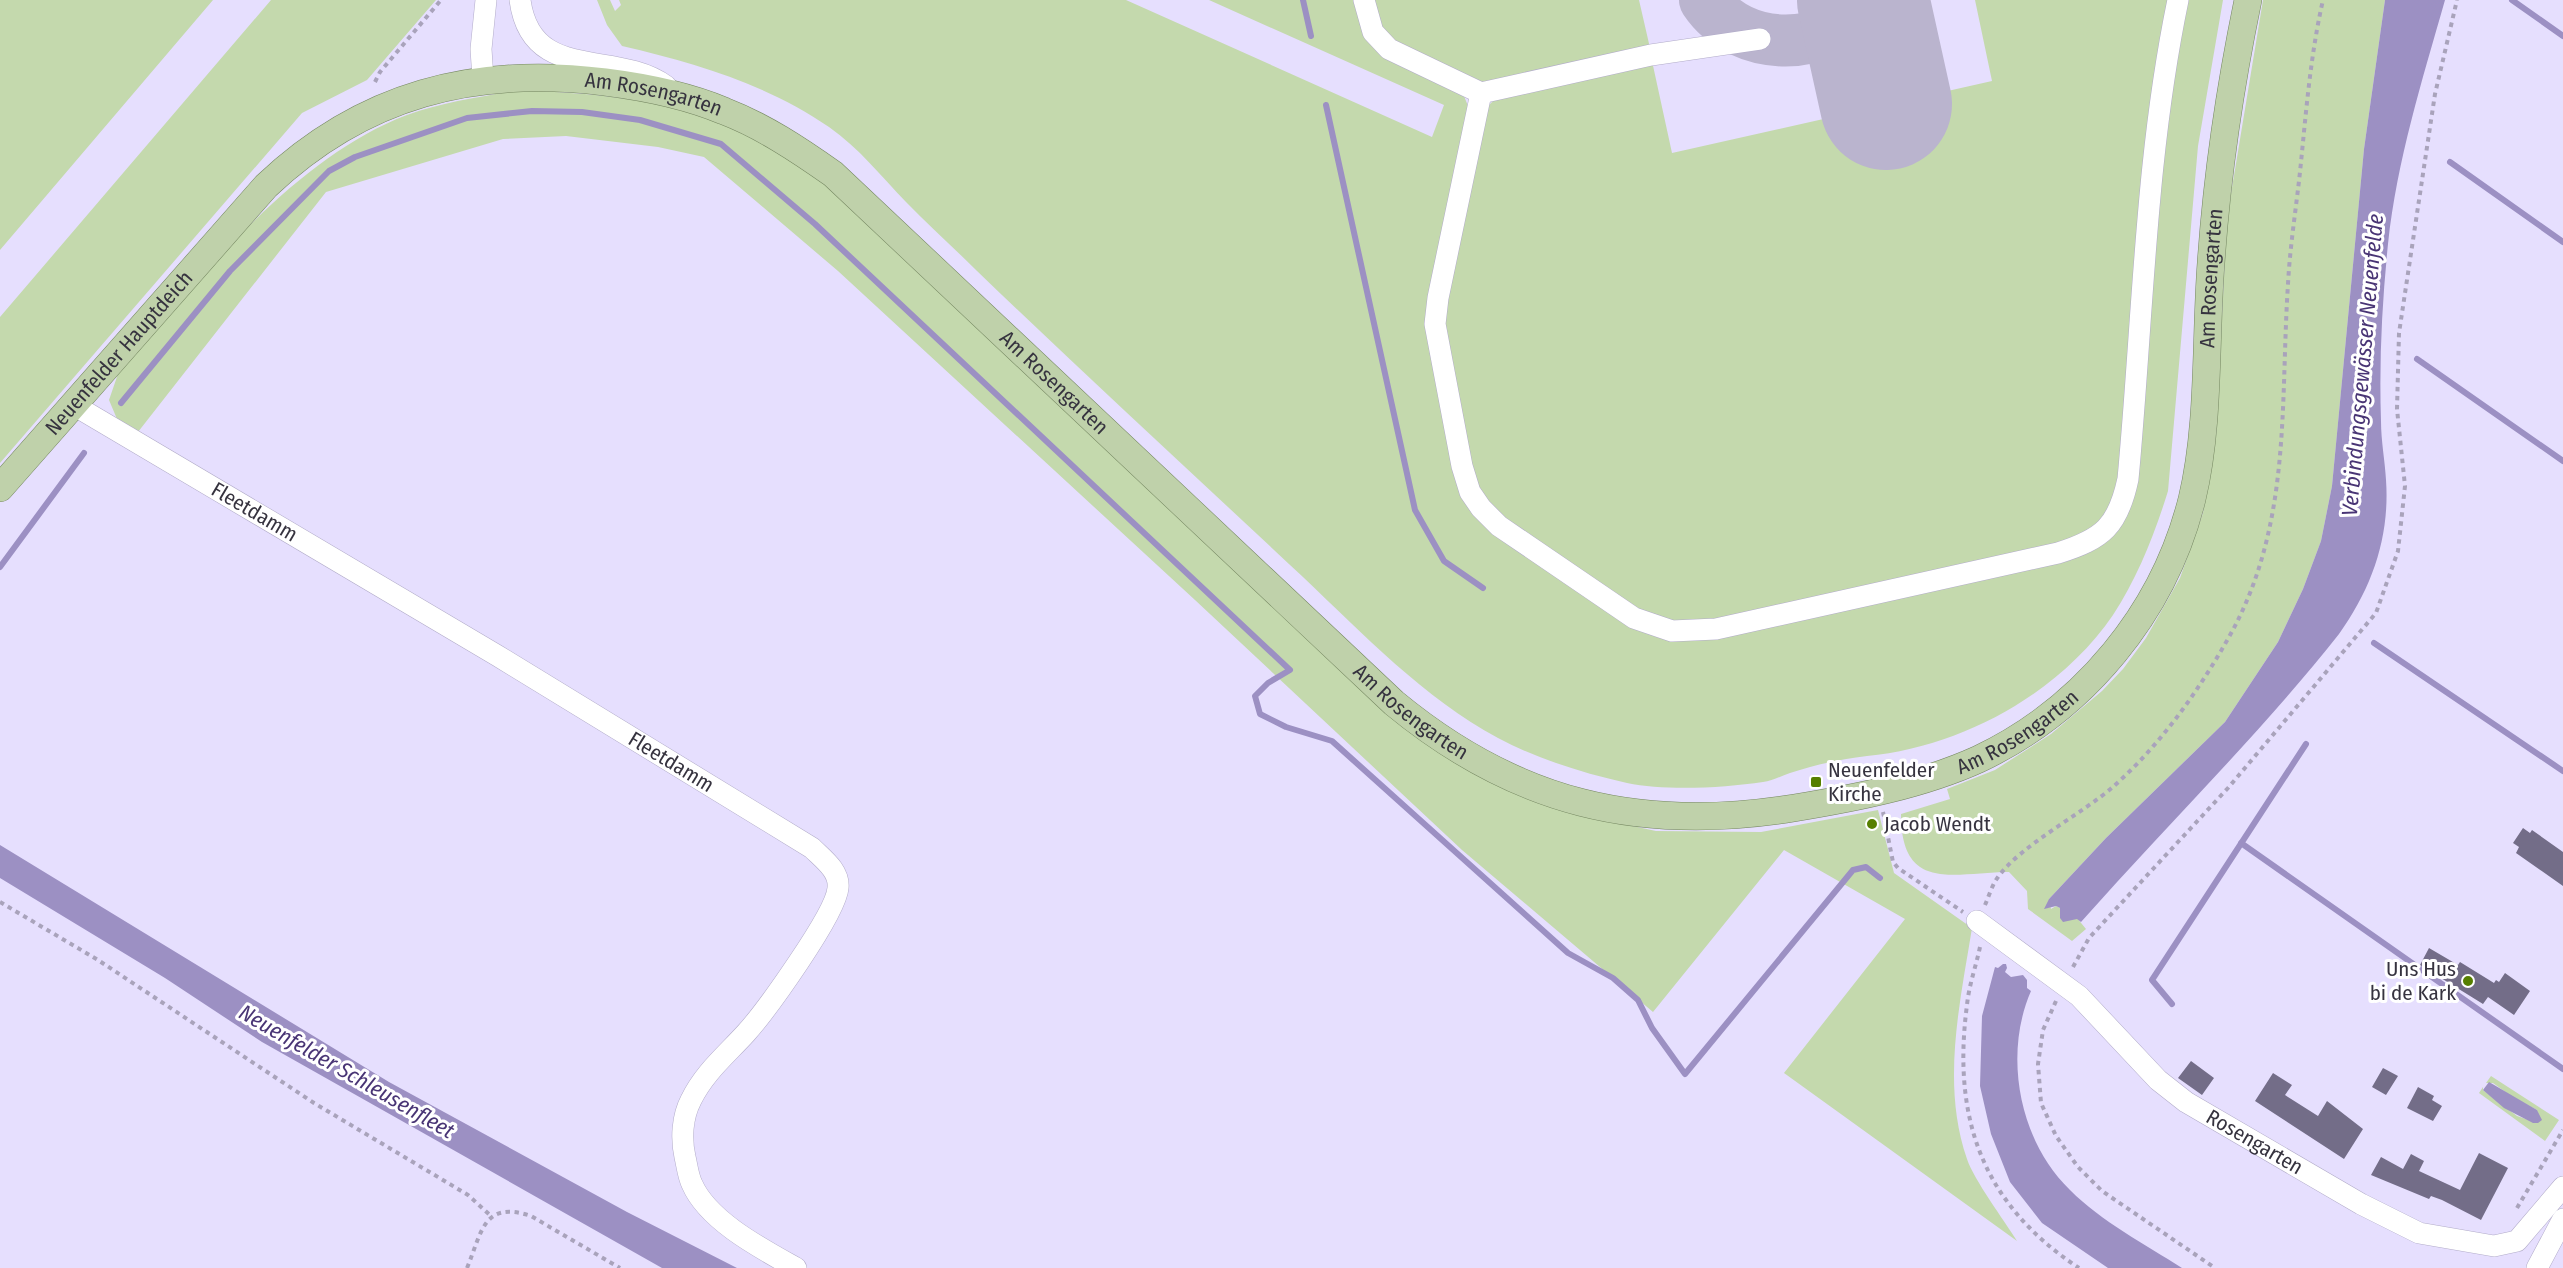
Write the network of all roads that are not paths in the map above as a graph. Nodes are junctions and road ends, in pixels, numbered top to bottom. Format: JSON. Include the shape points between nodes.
{"nodes":[{"id":1,"x":486,"y":0,"type":"edge"},
{"id":2,"x":520,"y":0,"type":"edge"},
{"id":3,"x":1364,"y":0,"type":"edge"},
{"id":4,"x":2178,"y":0,"type":"edge"},
{"id":5,"x":2248,"y":0,"type":"edge"},
{"id":6,"x":1760,"y":39,"type":"dead end"},
{"id":7,"x":483,"y":79,"type":"junction"},
{"id":8,"x":1481,"y":93,"type":"junction"},
{"id":9,"x":679,"y":95,"type":"junction"},
{"id":10,"x":238,"y":218,"type":"joint"},
{"id":11,"x":72,"y":404,"type":"junction"},
{"id":12,"x":0,"y":488,"type":"edge"},
{"id":13,"x":1982,"y":924,"type":"road end"},
{"id":14,"x":2563,"y":1187,"type":"edge"},
{"id":15,"x":2563,"y":1220,"type":"edge"},
{"id":16,"x":796,"y":1268,"type":"edge"},
{"id":17,"x":2536,"y":1268,"type":"edge"}],
"edges":[{"from":1,"to":7,"type":"street","via":[[481,49]]},
{"from":2,"to":9,"type":"street","via":[[526,28],[547,50],[650,76]]},
{"from":3,"to":8,"type":"street","via":[[1373,32],[1389,50]]},
{"from":4,"to":8,"type":"street","via":[[2146,219],[2128,479],[2123,500],[2107,528],[2096,539],[2058,554],[1716,629],[1672,632],[1634,618],[1499,526],[1470,492],[1435,324]]},
{"from":5,"to":9,"type":"main road","name":"Am Rosengarten","via":[[2219,179],[2198,463],[2186,522],[2150,604],[2091,680],[2042,721],[1978,759],[1937,775],[1879,790],[1758,814],[1689,818],[1615,810],[1557,796],[1458,751],[1394,703],[833,174],[767,131]]},
{"from":6,"to":8,"type":"street","via":[[1651,55]]},
{"from":7,"to":9,"type":"main road","name":"Am Rosengarten","via":[[583,79]]},
{"from":7,"to":10,"type":"main road","name":"Am Rosengarten","via":[[401,101],[338,130],[286,168]]},
{"from":10,"to":11,"type":"main road","name":"Neuenfelder Hauptdeich"},
{"from":11,"to":12,"type":"main road","name":"Neuenfelder Hauptdeich"},
{"from":11,"to":16,"type":"street","name":"Fleetdamm","via":[[812,848],[834,869],[838,887],[832,907],[779,990],[706,1076],[690,1101],[681,1139],[692,1184],[721,1222]]},
{"from":13,"to":14,"type":"street","name":"Rosengarten","via":[[2066,980],[2158,1080],[2186,1102],[2361,1204],[2419,1233],[2494,1246],[2517,1241]]},
{"from":15,"to":17,"type":"street"}]}
